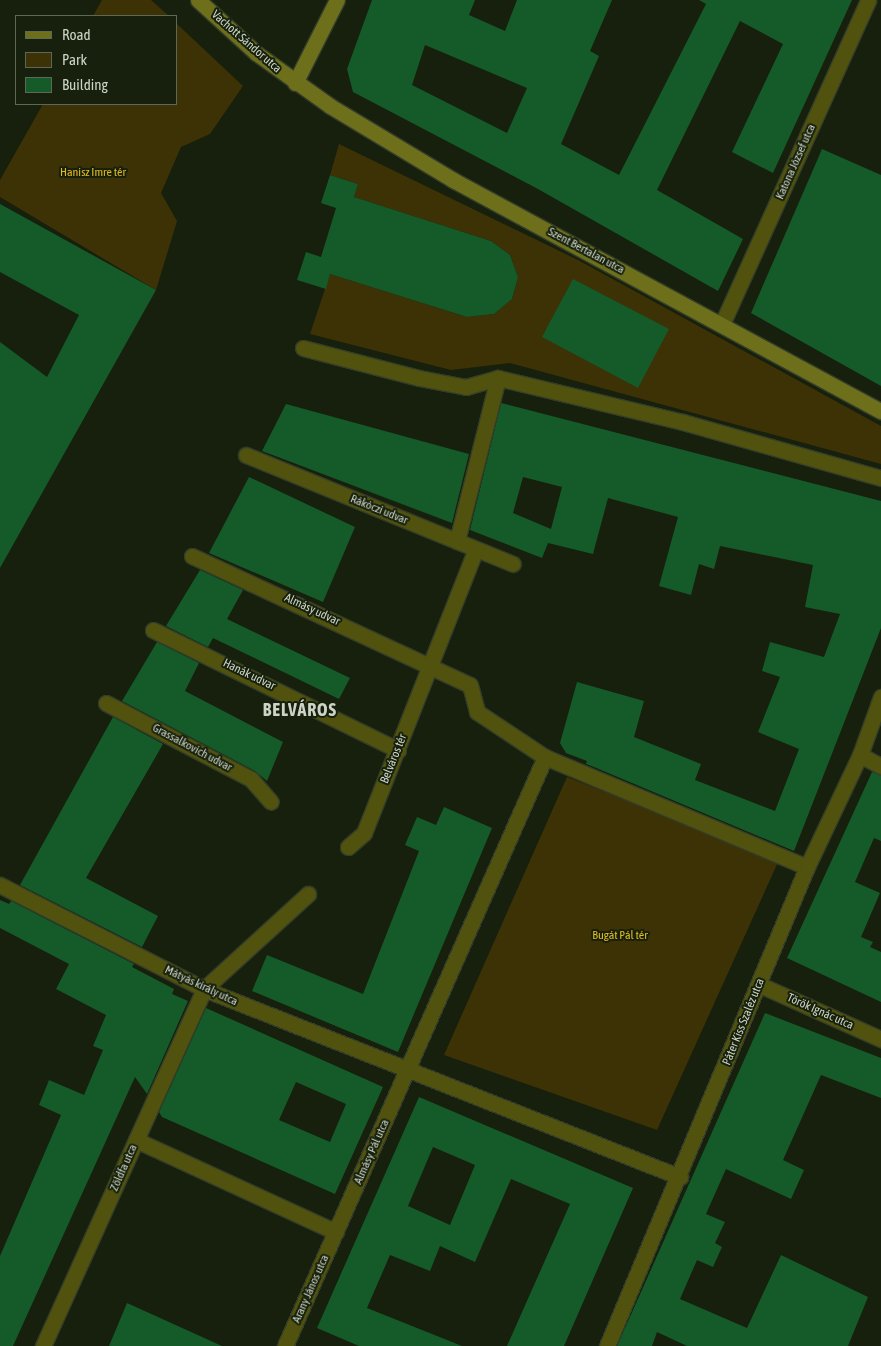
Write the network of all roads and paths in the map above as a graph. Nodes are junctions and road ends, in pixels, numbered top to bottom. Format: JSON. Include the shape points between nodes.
{"nodes":[{"id":1,"x":198,"y":0,"type":"edge"},
{"id":2,"x":337,"y":0,"type":"edge"},
{"id":3,"x":868,"y":0,"type":"edge"},
{"id":4,"x":295,"y":83,"type":"junction"},
{"id":5,"x":722,"y":324,"type":"junction"},
{"id":6,"x":303,"y":348,"type":"dead end"},
{"id":7,"x":498,"y":378,"type":"junction"},
{"id":8,"x":881,"y":411,"type":"edge"},
{"id":9,"x":246,"y":455,"type":"dead end"},
{"id":10,"x":881,"y":478,"type":"edge"},
{"id":11,"x":457,"y":541,"type":"junction"},
{"id":12,"x":476,"y":549,"type":"junction"},
{"id":13,"x":192,"y":556,"type":"dead end"},
{"id":14,"x":513,"y":564,"type":"dead end"},
{"id":15,"x":153,"y":630,"type":"dead end"},
{"id":16,"x":432,"y":666,"type":"junction"},
{"id":17,"x":881,"y":697,"type":"edge"},
{"id":18,"x":106,"y":703,"type":"dead end"},
{"id":19,"x":398,"y":750,"type":"junction"},
{"id":20,"x":860,"y":755,"type":"junction"},
{"id":21,"x":545,"y":757,"type":"junction"},
{"id":22,"x":881,"y":766,"type":"edge"},
{"id":23,"x":271,"y":802,"type":"dead end"},
{"id":24,"x":348,"y":847,"type":"dead end"},
{"id":25,"x":807,"y":867,"type":"junction"},
{"id":26,"x":0,"y":885,"type":"edge"},
{"id":27,"x":308,"y":894,"type":"dead end"},
{"id":28,"x":760,"y":985,"type":"junction"},
{"id":29,"x":204,"y":989,"type":"junction"},
{"id":30,"x":881,"y":1038,"type":"edge"},
{"id":31,"x":408,"y":1072,"type":"junction"},
{"id":32,"x":136,"y":1140,"type":"junction"},
{"id":33,"x":680,"y":1177,"type":"junction"},
{"id":34,"x":336,"y":1232,"type":"junction"},
{"id":35,"x":42,"y":1346,"type":"edge"},
{"id":36,"x":285,"y":1346,"type":"edge"},
{"id":37,"x":607,"y":1346,"type":"edge"}],
"edges":[{"from":1,"to":4,"type":"main road","name":"Vachott Sándor utca"},
{"from":2,"to":4,"type":"main road"},
{"from":3,"to":5,"type":"street","name":"Katona József utca"},
{"from":4,"to":5,"type":"main road","name":"Szent Bertalan utca","via":[[453,180]]},
{"from":5,"to":8,"type":"main road","name":"Szent Bertalan utca"},
{"from":6,"to":7,"type":"street","via":[[466,387]]},
{"from":7,"to":10,"type":"street","via":[[683,422]]},
{"from":7,"to":11,"type":"street"},
{"from":9,"to":11,"type":"street","name":"Rákóczi udvar"},
{"from":11,"to":12,"type":"street","name":"Rákóczi udvar"},
{"from":12,"to":14,"type":"street","name":"Rákóczi udvar"},
{"from":12,"to":16,"type":"street","name":"Belváros tér"},
{"from":13,"to":16,"type":"street","name":"Almásy udvar"},
{"from":15,"to":19,"type":"street","name":"Hanák udvar"},
{"from":16,"to":19,"type":"street","name":"Belváros tér"},
{"from":16,"to":21,"type":"street","via":[[470,685],[477,712]]},
{"from":17,"to":20,"type":"street","name":"Páter Kiss Szaléz utca"},
{"from":18,"to":23,"type":"street","name":"Grassalkovich udvar","via":[[251,779]]},
{"from":19,"to":24,"type":"street","name":"Belváros tér","via":[[364,833]]},
{"from":20,"to":22,"type":"street"},
{"from":20,"to":25,"type":"street","name":"Páter Kiss Szaléz utca"},
{"from":21,"to":25,"type":"street"},
{"from":21,"to":31,"type":"street"},
{"from":25,"to":28,"type":"street","name":"Páter Kiss Szaléz utca"},
{"from":26,"to":29,"type":"street","name":"Mátyás király utca"},
{"from":27,"to":29,"type":"street"},
{"from":28,"to":30,"type":"street","name":"Török Ignác utca"},
{"from":28,"to":33,"type":"street","name":"Páter Kiss Szaléz utca"},
{"from":29,"to":31,"type":"street","name":"Mátyás király utca"},
{"from":29,"to":32,"type":"street","name":"Zöldfa utca"},
{"from":31,"to":33,"type":"street"},
{"from":31,"to":34,"type":"street","name":"Almásy Pál utca"},
{"from":32,"to":34,"type":"street"},
{"from":32,"to":35,"type":"street","name":"Zöldfa utca"},
{"from":33,"to":37,"type":"street","name":"Páter Kiss Szaléz utca"},
{"from":34,"to":36,"type":"street","name":"Arany János utca"}]}
